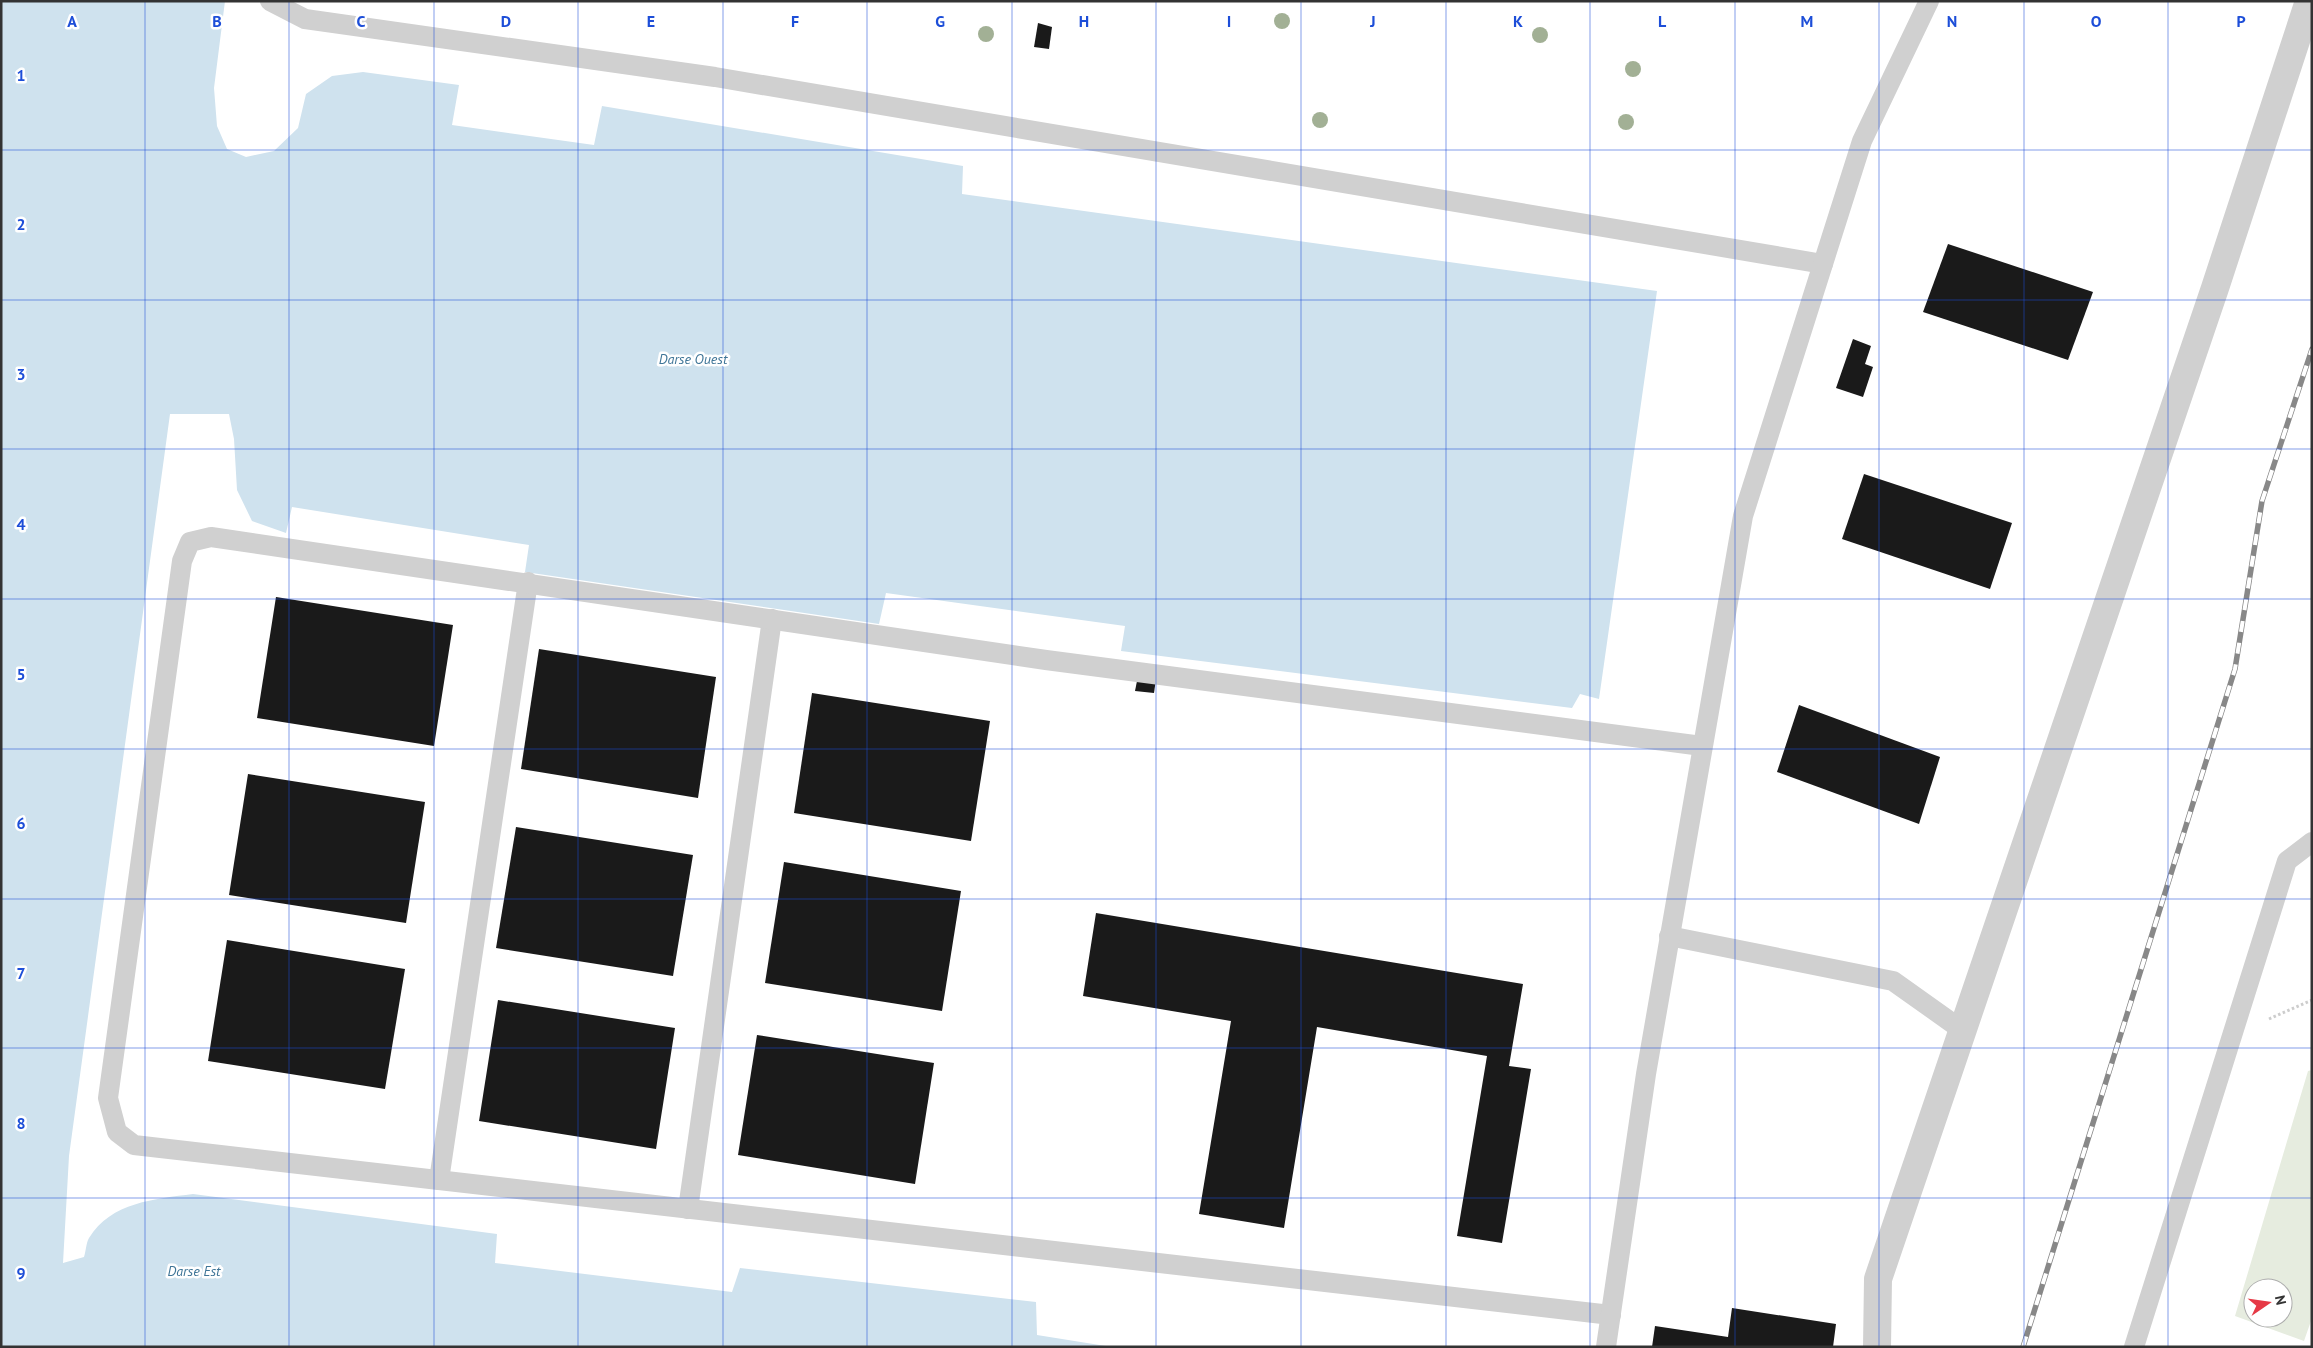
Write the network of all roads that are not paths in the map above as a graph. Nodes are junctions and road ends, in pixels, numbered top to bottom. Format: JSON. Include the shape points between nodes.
{"nodes":[{"id":1,"x":270,"y":1,"type":"edge"},
{"id":2,"x":1929,"y":1,"type":"edge"},
{"id":3,"x":2309,"y":1,"type":"edge"},
{"id":4,"x":1823,"y":264,"type":"junction"},
{"id":5,"x":528,"y":582,"type":"junction"},
{"id":6,"x":772,"y":618,"type":"junction"},
{"id":7,"x":1702,"y":746,"type":"junction"},
{"id":8,"x":2312,"y":842,"type":"edge"},
{"id":9,"x":1669,"y":936,"type":"junction"},
{"id":10,"x":1962,"y":1030,"type":"junction"},
{"id":11,"x":439,"y":1180,"type":"junction"},
{"id":12,"x":688,"y":1209,"type":"junction"},
{"id":13,"x":1611,"y":1315,"type":"junction"},
{"id":14,"x":1606,"y":1347,"type":"edge"},
{"id":15,"x":1877,"y":1347,"type":"edge"},
{"id":16,"x":2134,"y":1347,"type":"edge"}],
"edges":[{"from":1,"to":4,"type":"lane","via":[[305,19],[715,77]]},
{"from":2,"to":4,"type":"lane","via":[[1862,142]]},
{"from":3,"to":10,"type":"street","via":[[2212,298]]},
{"from":4,"to":7,"type":"lane","via":[[1743,516]]},
{"from":5,"to":6,"type":"lane"},
{"from":5,"to":11,"type":"lane"},
{"from":5,"to":11,"type":"lane","via":[[211,537],[190,542],[182,561],[108,1098],[117,1132],[134,1145]]},
{"from":6,"to":7,"type":"lane","via":[[1046,660]]},
{"from":6,"to":12,"type":"lane"},
{"from":7,"to":9,"type":"lane"},
{"from":8,"to":16,"type":"lane","via":[[2287,861]]},
{"from":9,"to":10,"type":"lane","via":[[1893,980]]},
{"from":9,"to":13,"type":"lane"},
{"from":10,"to":15,"type":"street","via":[[1878,1279]]},
{"from":11,"to":12,"type":"lane"},
{"from":12,"to":13,"type":"lane"},
{"from":13,"to":14,"type":"lane"}]}
